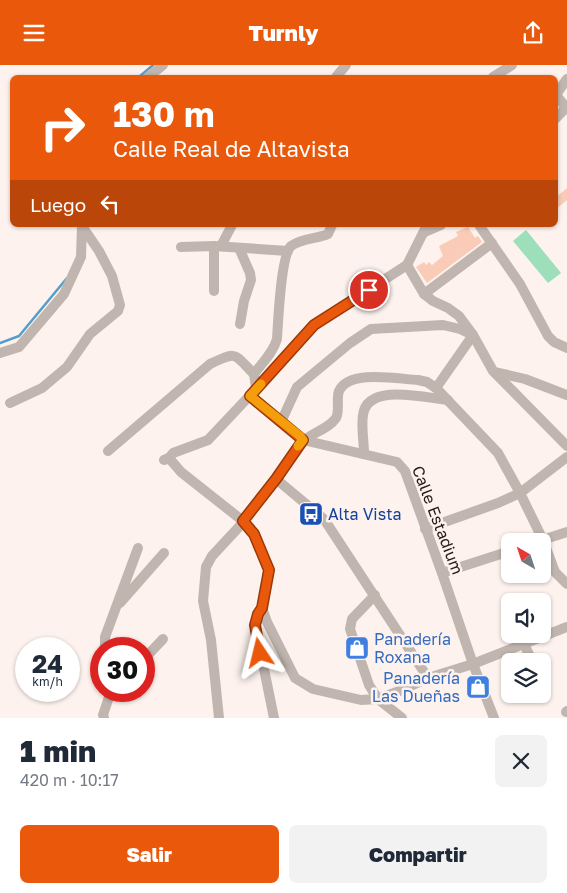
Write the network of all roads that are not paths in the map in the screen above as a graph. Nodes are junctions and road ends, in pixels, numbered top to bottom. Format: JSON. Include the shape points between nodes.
{"nodes":[{"id":1,"x":163,"y":65,"type":"edge"},
{"id":2,"x":346,"y":65,"type":"edge"},
{"id":3,"x":512,"y":65,"type":"edge"},
{"id":4,"x":150,"y":75,"type":"edge"},
{"id":5,"x":338,"y":75,"type":"edge"},
{"id":6,"x":496,"y":75,"type":"edge"},
{"id":7,"x":567,"y":79,"type":"edge"},
{"id":8,"x":558,"y":91,"type":"edge"},
{"id":9,"x":558,"y":98,"type":"edge"},
{"id":10,"x":558,"y":116,"type":"edge"},
{"id":11,"x":82,"y":227,"type":"edge"},
{"id":12,"x":83,"y":227,"type":"edge"},
{"id":13,"x":231,"y":227,"type":"edge"},
{"id":14,"x":331,"y":227,"type":"edge"},
{"id":15,"x":480,"y":227,"type":"edge"},
{"id":16,"x":426,"y":228,"type":"edge"},
{"id":17,"x":492,"y":243,"type":"junction"},
{"id":18,"x":217,"y":246,"type":"junction"},
{"id":19,"x":181,"y":247,"type":"dead end"},
{"id":20,"x":239,"y":247,"type":"junction"},
{"id":21,"x":288,"y":251,"type":"junction"},
{"id":22,"x":408,"y":265,"type":"junction"},
{"id":23,"x":214,"y":291,"type":"dead end"},
{"id":24,"x":424,"y":294,"type":"junction"},
{"id":25,"x":240,"y":325,"type":"dead end"},
{"id":26,"x":473,"y":335,"type":"junction"},
{"id":27,"x":567,"y":348,"type":"edge"},
{"id":28,"x":0,"y":353,"type":"edge"},
{"id":29,"x":493,"y":371,"type":"junction"},
{"id":30,"x":254,"y":375,"type":"junction"},
{"id":31,"x":436,"y":388,"type":"junction"},
{"id":32,"x":253,"y":392,"type":"junction"},
{"id":33,"x":567,"y":395,"type":"edge"},
{"id":34,"x":448,"y":400,"type":"junction"},
{"id":35,"x":10,"y":403,"type":"dead end"},
{"id":36,"x":282,"y":422,"type":"junction"},
{"id":37,"x":303,"y":440,"type":"junction"},
{"id":38,"x":567,"y":446,"type":"edge"},
{"id":39,"x":108,"y":451,"type":"dead end"},
{"id":40,"x":364,"y":454,"type":"junction"},
{"id":41,"x":567,"y":457,"type":"edge"},
{"id":42,"x":276,"y":479,"type":"junction"},
{"id":43,"x":520,"y":493,"type":"junction"},
{"id":44,"x":243,"y":521,"type":"junction"},
{"id":45,"x":425,"y":529,"type":"junction"},
{"id":46,"x":567,"y":532,"type":"edge"},
{"id":47,"x":538,"y":533,"type":"edge"},
{"id":48,"x":551,"y":538,"type":"edge"},
{"id":49,"x":138,"y":548,"type":"dead end"},
{"id":50,"x":164,"y":553,"type":"dead end"},
{"id":51,"x":501,"y":554,"type":"edge"},
{"id":52,"x":551,"y":562,"type":"edge"},
{"id":53,"x":442,"y":573,"type":"junction"},
{"id":54,"x":567,"y":584,"type":"edge"},
{"id":55,"x":375,"y":595,"type":"junction"},
{"id":56,"x":262,"y":608,"type":"junction"},
{"id":57,"x":115,"y":609,"type":"junction"},
{"id":58,"x":567,"y":627,"type":"edge"},
{"id":59,"x":105,"y":637,"type":"edge"},
{"id":60,"x":163,"y":639,"type":"dead end"},
{"id":61,"x":524,"y":644,"type":"junction"},
{"id":62,"x":155,"y":647,"type":"edge"},
{"id":63,"x":528,"y":653,"type":"edge"},
{"id":64,"x":473,"y":664,"type":"junction"},
{"id":65,"x":428,"y":679,"type":"junction"},
{"id":66,"x":378,"y":699,"type":"junction"},
{"id":67,"x":107,"y":702,"type":"edge"},
{"id":68,"x":104,"y":718,"type":"edge"},
{"id":69,"x":219,"y":718,"type":"edge"},
{"id":70,"x":274,"y":718,"type":"edge"},
{"id":71,"x":402,"y":718,"type":"edge"},
{"id":72,"x":494,"y":718,"type":"edge"}],
"edges":[{"from":1,"to":4,"type":"street"},
{"from":2,"to":5,"type":"street"},
{"from":3,"to":6,"type":"street"},
{"from":7,"to":8,"type":"street"},
{"from":9,"to":10,"type":"street","via":[[565,106]]},
{"from":11,"to":28,"type":"street","via":[[81,257],[64,294],[19,347]]},
{"from":12,"to":35,"type":"street","via":[[112,276],[120,305],[118,311],[90,334],[67,367],[42,387]]},
{"from":13,"to":18,"type":"street"},
{"from":14,"to":21,"type":"street","via":[[328,234],[302,241]]},
{"from":15,"to":17,"type":"street"},
{"from":16,"to":22,"type":"street"},
{"from":17,"to":24,"type":"street"},
{"from":17,"to":27,"type":"street","via":[[520,283],[548,336],[559,346]]},
{"from":18,"to":19,"type":"street"},
{"from":18,"to":20,"type":"street"},
{"from":18,"to":23,"type":"street"},
{"from":20,"to":21,"type":"street"},
{"from":20,"to":25,"type":"street","via":[[251,280]]},
{"from":21,"to":30,"type":"street","via":[[277,339],[274,349]]},
{"from":22,"to":24,"type":"street"},
{"from":22,"to":32,"type":"street","via":[[314,325]]},
{"from":24,"to":26,"type":"street","via":[[459,316]]},
{"from":26,"to":29,"type":"street"},
{"from":26,"to":31,"type":"street"},
{"from":26,"to":36,"type":"street","via":[[443,325],[371,329],[297,387]]},
{"from":29,"to":33,"type":"street"},
{"from":29,"to":38,"type":"street"},
{"from":30,"to":32,"type":"street"},
{"from":30,"to":39,"type":"street","via":[[230,354],[210,364]]},
{"from":31,"to":34,"type":"street"},
{"from":31,"to":37,"type":"street","via":[[418,380],[358,377],[346,382],[339,392],[338,416]]},
{"from":32,"to":36,"type":"street","name":"Calle Estadium"},
{"from":32,"to":44,"type":"street","via":[[208,440],[173,453],[166,460]]},
{"from":34,"to":40,"type":"street","via":[[391,394],[372,399],[367,403],[363,416]]},
{"from":34,"to":43,"type":"street","via":[[498,453]]},
{"from":36,"to":37,"type":"street","name":"Calle Estadium"},
{"from":37,"to":40,"type":"street","name":"Calle Estadium"},
{"from":37,"to":42,"type":"street"},
{"from":40,"to":45,"type":"street","name":"Calle Estadium","via":[[402,466]]},
{"from":41,"to":43,"type":"street"},
{"from":42,"to":44,"type":"street"},
{"from":42,"to":55,"type":"street","via":[[324,519]]},
{"from":43,"to":45,"type":"street"},
{"from":43,"to":47,"type":"street"},
{"from":44,"to":56,"type":"street","via":[[254,534],[269,570]]},
{"from":44,"to":69,"type":"street","via":[[212,556],[204,575],[203,601],[211,640]]},
{"from":45,"to":53,"type":"street","name":"Calle Estadium"},
{"from":46,"to":48,"type":"street"},
{"from":49,"to":57,"type":"street"},
{"from":50,"to":57,"type":"street"},
{"from":51,"to":53,"type":"street"},
{"from":52,"to":54,"type":"street"},
{"from":53,"to":64,"type":"street","name":"Calle Estadium"},
{"from":55,"to":65,"type":"street"},
{"from":55,"to":66,"type":"street","via":[[352,619],[350,629],[369,685]]},
{"from":56,"to":66,"type":"street","via":[[290,669],[302,684],[361,700]]},
{"from":56,"to":70,"type":"street","via":[[255,625]]},
{"from":57,"to":59,"type":"street"},
{"from":58,"to":61,"type":"street"},
{"from":60,"to":62,"type":"street"},
{"from":61,"to":63,"type":"street"},
{"from":61,"to":64,"type":"street"},
{"from":64,"to":65,"type":"street"},
{"from":64,"to":72,"type":"street","name":"Calle Estadium"},
{"from":65,"to":66,"type":"street"},
{"from":66,"to":71,"type":"street"},
{"from":67,"to":68,"type":"street"}]}
